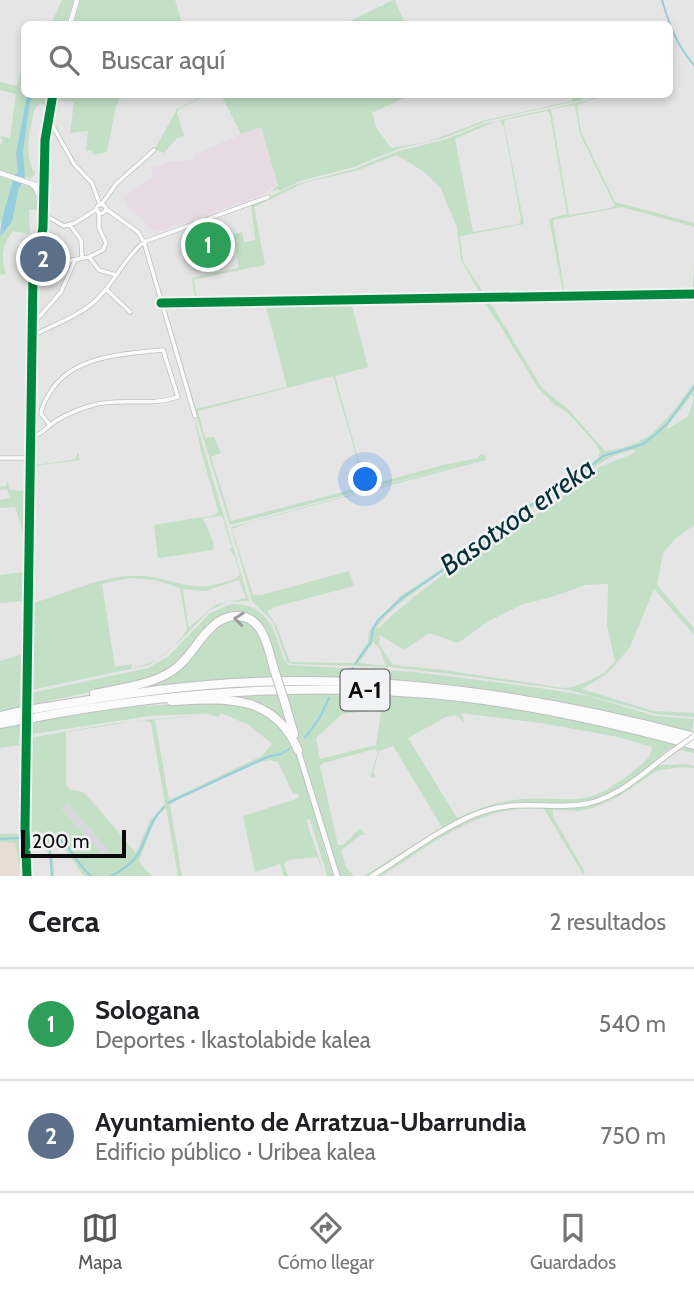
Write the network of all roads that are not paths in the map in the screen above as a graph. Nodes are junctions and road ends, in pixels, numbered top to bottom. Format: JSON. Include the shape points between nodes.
{"nodes":[{"id":1,"x":78,"y":0,"type":"edge"},
{"id":2,"x":70,"y":21,"type":"edge"},
{"id":3,"x":52,"y":98,"type":"edge"},
{"id":4,"x":48,"y":126,"type":"junction"},
{"id":5,"x":153,"y":150,"type":"dead end"},
{"id":6,"x":0,"y":173,"type":"edge"},
{"id":7,"x":43,"y":177,"type":"junction"},
{"id":8,"x":34,"y":185,"type":"junction"},
{"id":9,"x":42,"y":187,"type":"junction"},
{"id":10,"x":268,"y":197,"type":"dead end"},
{"id":11,"x":42,"y":202,"type":"junction"},
{"id":12,"x":99,"y":208,"type":"junction"},
{"id":13,"x":106,"y":209,"type":"junction"},
{"id":14,"x":43,"y":214,"type":"junction"},
{"id":15,"x":53,"y":221,"type":"junction"},
{"id":16,"x":70,"y":225,"type":"junction"},
{"id":17,"x":43,"y":228,"type":"junction"},
{"id":18,"x":144,"y":242,"type":"junction"},
{"id":19,"x":82,"y":257,"type":"junction"},
{"id":20,"x":89,"y":257,"type":"junction"},
{"id":21,"x":75,"y":259,"type":"junction"},
{"id":22,"x":34,"y":267,"type":"junction"},
{"id":23,"x":116,"y":275,"type":"junction"},
{"id":24,"x":106,"y":289,"type":"junction"},
{"id":25,"x":694,"y":294,"type":"edge"},
{"id":26,"x":161,"y":303,"type":"junction"},
{"id":27,"x":130,"y":312,"type":"dead end"},
{"id":28,"x":32,"y":325,"type":"junction"},
{"id":29,"x":32,"y":336,"type":"junction"},
{"id":30,"x":175,"y":347,"type":"junction"},
{"id":31,"x":163,"y":349,"type":"junction"},
{"id":32,"x":189,"y":394,"type":"junction"},
{"id":33,"x":178,"y":397,"type":"junction"},
{"id":34,"x":195,"y":416,"type":"dead end"},
{"id":35,"x":50,"y":425,"type":"junction"},
{"id":36,"x":31,"y":437,"type":"junction"},
{"id":37,"x":0,"y":458,"type":"edge"},
{"id":38,"x":30,"y":458,"type":"junction"},
{"id":39,"x":98,"y":706,"type":"junction"},
{"id":40,"x":33,"y":713,"type":"junction"},
{"id":41,"x":0,"y":716,"type":"edge"},
{"id":42,"x":19,"y":716,"type":"junction"},
{"id":43,"x":0,"y":724,"type":"edge"},
{"id":44,"x":694,"y":736,"type":"edge"},
{"id":45,"x":694,"y":745,"type":"edge"},
{"id":46,"x":298,"y":750,"type":"junction"},
{"id":47,"x":27,"y":876,"type":"edge"},
{"id":48,"x":337,"y":876,"type":"edge"},
{"id":49,"x":372,"y":876,"type":"edge"}],
"edges":[{"from":1,"to":2,"type":"street"},
{"from":3,"to":4,"type":"street"},
{"from":4,"to":7,"type":"street"},
{"from":4,"to":12,"type":"street","via":[[54,128],[92,183]]},
{"from":5,"to":12,"type":"street","via":[[116,184]]},
{"from":6,"to":8,"type":"street"},
{"from":7,"to":8,"type":"street"},
{"from":7,"to":9,"type":"street"},
{"from":8,"to":9,"type":"street"},
{"from":8,"to":11,"type":"street"},
{"from":9,"to":11,"type":"street"},
{"from":10,"to":18,"type":"street"},
{"from":11,"to":14,"type":"street"},
{"from":12,"to":13,"type":"street"},
{"from":12,"to":13,"type":"street","via":[[103,213]]},
{"from":12,"to":16,"type":"street"},
{"from":12,"to":20,"type":"street","via":[[99,228],[106,246]]},
{"from":13,"to":18,"type":"street","via":[[138,232]]},
{"from":14,"to":15,"type":"street"},
{"from":14,"to":17,"type":"street"},
{"from":15,"to":16,"type":"street"},
{"from":15,"to":17,"type":"street"},
{"from":16,"to":19,"type":"street","via":[[81,240]]},
{"from":17,"to":22,"type":"street"},
{"from":18,"to":23,"type":"street"},
{"from":18,"to":26,"type":"street"},
{"from":19,"to":20,"type":"street"},
{"from":19,"to":21,"type":"street"},
{"from":20,"to":23,"type":"street","via":[[99,270]]},
{"from":21,"to":22,"type":"street"},
{"from":21,"to":28,"type":"street","via":[[61,292]]},
{"from":22,"to":28,"type":"street"},
{"from":23,"to":24,"type":"street"},
{"from":24,"to":27,"type":"street"},
{"from":24,"to":29,"type":"street","via":[[87,307]]},
{"from":25,"to":26,"type":"street"},
{"from":26,"to":30,"type":"street"},
{"from":28,"to":29,"type":"street"},
{"from":29,"to":36,"type":"street"},
{"from":30,"to":31,"type":"street"},
{"from":30,"to":32,"type":"street"},
{"from":31,"to":33,"type":"street"},
{"from":31,"to":35,"type":"street","via":[[100,359],[71,370],[43,405],[41,414]]},
{"from":32,"to":33,"type":"street"},
{"from":32,"to":34,"type":"street"},
{"from":33,"to":35,"type":"street","via":[[155,403],[102,403]]},
{"from":35,"to":36,"type":"street"},
{"from":36,"to":38,"type":"street"},
{"from":37,"to":38,"type":"street"},
{"from":38,"to":47,"type":"street"},
{"from":39,"to":40,"type":"highway","number":"A-1"},
{"from":39,"to":45,"type":"highway","number":"A-1","via":[[239,691],[380,690],[536,708]]},
{"from":39,"to":46,"type":"highway","via":[[216,699],[249,703],[274,715]]},
{"from":40,"to":42,"type":"highway","number":"A-1","bridge":true},
{"from":40,"to":44,"type":"highway","number":"A-1","via":[[139,692],[205,685],[382,683],[524,698]]},
{"from":46,"to":40,"type":"highway","one_way":true,"bridge":true,"via":[[261,630],[251,620],[236,616],[212,627],[184,662],[167,674]]},
{"from":41,"to":42,"type":"highway","number":"A-1"},
{"from":42,"to":43,"type":"highway","number":"A-1"},
{"from":44,"to":49,"type":"street","bridge":true,"via":[[596,802],[509,805],[477,814]]},
{"from":46,"to":48,"type":"main road"}]}
